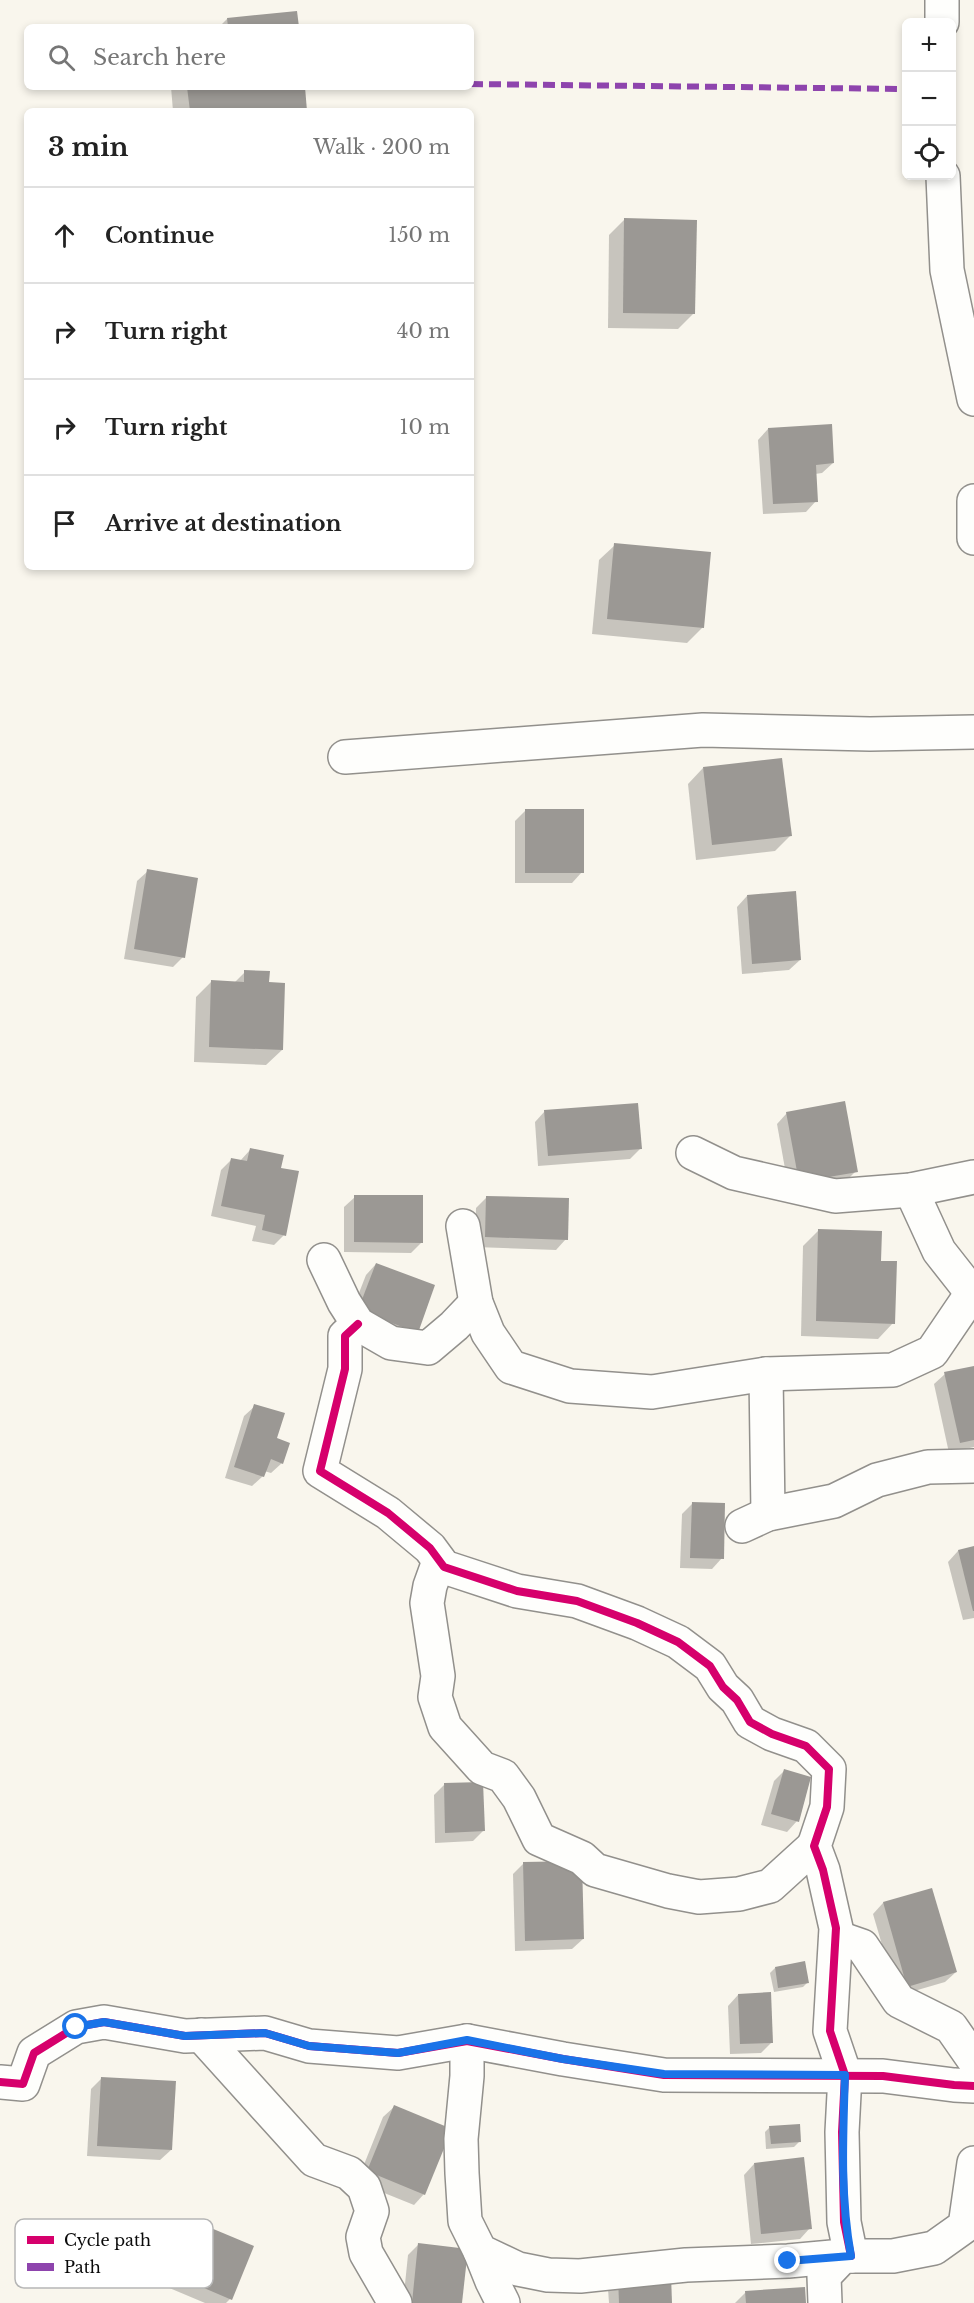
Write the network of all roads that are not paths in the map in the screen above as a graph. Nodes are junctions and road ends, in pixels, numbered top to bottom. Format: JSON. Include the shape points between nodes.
{"nodes":[{"id":1,"x":942,"y":0,"type":"edge"},
{"id":2,"x":942,"y":18,"type":"edge"},
{"id":3,"x":943,"y":180,"type":"edge"},
{"id":4,"x":974,"y":399,"type":"edge"},
{"id":5,"x":974,"y":501,"type":"edge"},
{"id":6,"x":974,"y":538,"type":"edge"},
{"id":7,"x":974,"y":732,"type":"edge"},
{"id":8,"x":345,"y":758,"type":"dead end"},
{"id":9,"x":693,"y":1153,"type":"dead end"},
{"id":10,"x":974,"y":1177,"type":"edge"},
{"id":11,"x":911,"y":1190,"type":"junction"},
{"id":12,"x":463,"y":1226,"type":"dead end"},
{"id":13,"x":324,"y":1260,"type":"dead end"},
{"id":14,"x":973,"y":1296,"type":"edge"},
{"id":15,"x":476,"y":1304,"type":"junction"},
{"id":16,"x":358,"y":1324,"type":"junction"},
{"id":17,"x":766,"y":1374,"type":"junction"},
{"id":18,"x":974,"y":1466,"type":"edge"},
{"id":19,"x":439,"y":1561,"type":"junction"},
{"id":20,"x":814,"y":1846,"type":"junction"},
{"id":21,"x":836,"y":1937,"type":"junction"},
{"id":22,"x":201,"y":2035,"type":"junction"},
{"id":23,"x":467,"y":2040,"type":"junction"},
{"id":24,"x":974,"y":2060,"type":"edge"},
{"id":25,"x":845,"y":2075,"type":"junction"},
{"id":26,"x":0,"y":2082,"type":"edge"},
{"id":27,"x":974,"y":2086,"type":"edge"},
{"id":28,"x":974,"y":2163,"type":"edge"},
{"id":29,"x":480,"y":2251,"type":"junction"},
{"id":30,"x":847,"y":2256,"type":"junction"},
{"id":31,"x":395,"y":2303,"type":"edge"},
{"id":32,"x":503,"y":2303,"type":"edge"},
{"id":33,"x":825,"y":2303,"type":"edge"}],
"edges":[{"from":1,"to":2,"type":"street"},
{"from":3,"to":4,"type":"street","via":[[947,270]]},
{"from":5,"to":6,"type":"street"},
{"from":7,"to":8,"type":"street","via":[[703,730]]},
{"from":9,"to":11,"type":"street","via":[[734,1173],[835,1196]]},
{"from":10,"to":11,"type":"street"},
{"from":11,"to":14,"type":"street","via":[[939,1251]]},
{"from":12,"to":15,"type":"street"},
{"from":13,"to":16,"type":"street"},
{"from":14,"to":17,"type":"street","via":[[932,1352],[893,1370]]},
{"from":15,"to":16,"type":"street","via":[[428,1348],[391,1343]]},
{"from":15,"to":17,"type":"street","via":[[488,1333],[512,1367],[570,1386],[652,1392]]},
{"from":16,"to":19,"type":"street","via":[[345,1336],[345,1369],[320,1471],[388,1514],[430,1548]]},
{"from":17,"to":18,"type":"street","via":[[755,1520],[834,1501],[877,1480],[928,1467]]},
{"from":19,"to":20,"type":"street","via":[[444,1568],[517,1592],[577,1601],[637,1623],[678,1642],[710,1666],[750,1722],[806,1746],[829,1769],[827,1807]]},
{"from":19,"to":20,"type":"street","via":[[427,1603],[438,1676],[435,1697],[445,1726],[482,1768],[503,1776],[540,1839],[582,1858],[596,1870],[699,1897],[739,1894],[770,1886]]},
{"from":20,"to":21,"type":"street","via":[[823,1870]]},
{"from":21,"to":24,"type":"street","via":[[862,1946],[899,2001],[951,2027]]},
{"from":21,"to":25,"type":"street","via":[[830,2031]]},
{"from":22,"to":23,"type":"street","via":[[265,2033],[309,2046],[398,2053]]},
{"from":22,"to":26,"type":"street","via":[[185,2036],[104,2022],[76,2027],[34,2053],[23,2084]]},
{"from":22,"to":31,"type":"street","via":[[314,2160],[349,2173],[364,2187],[372,2211],[363,2237],[366,2253]]},
{"from":23,"to":25,"type":"street","via":[[664,2074]]},
{"from":23,"to":29,"type":"street","via":[[462,2173],[465,2221]]},
{"from":25,"to":27,"type":"street"},
{"from":25,"to":30,"type":"street","via":[[842,2132]]},
{"from":28,"to":30,"type":"street","via":[[965,2226],[934,2248],[893,2256]]},
{"from":29,"to":30,"type":"street","via":[[518,2269],[548,2276]]},
{"from":29,"to":32,"type":"street"},
{"from":30,"to":33,"type":"street","via":[[824,2276]]}]}
